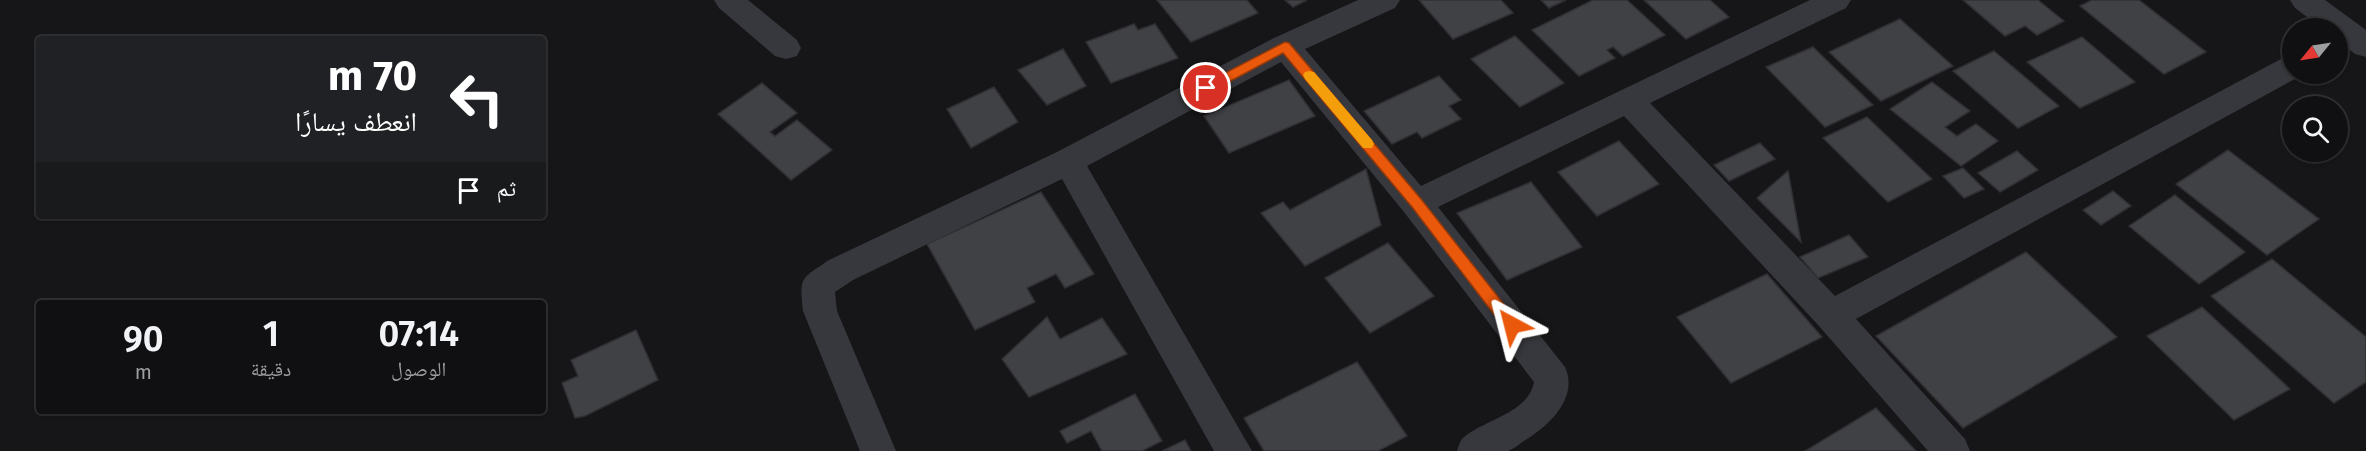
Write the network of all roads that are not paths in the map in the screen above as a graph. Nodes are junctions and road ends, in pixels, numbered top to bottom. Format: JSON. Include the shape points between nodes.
{"nodes":[{"id":1,"x":729,"y":0,"type":"edge"},
{"id":2,"x":1385,"y":0,"type":"edge"},
{"id":3,"x":1836,"y":0,"type":"edge"},
{"id":4,"x":2305,"y":0,"type":"edge"},
{"id":5,"x":2351,"y":41,"type":"edge"},
{"id":6,"x":1285,"y":46,"type":"junction"},
{"id":7,"x":786,"y":48,"type":"dead end"},
{"id":8,"x":2282,"y":72,"type":"edge"},
{"id":9,"x":1628,"y":100,"type":"junction"},
{"id":10,"x":1068,"y":161,"type":"junction"},
{"id":11,"x":1416,"y":203,"type":"junction"},
{"id":12,"x":1831,"y":315,"type":"junction"},
{"id":13,"x":878,"y":451,"type":"edge"},
{"id":14,"x":1234,"y":451,"type":"edge"},
{"id":15,"x":1475,"y":451,"type":"edge"},
{"id":16,"x":1952,"y":451,"type":"edge"}],
"edges":[{"from":1,"to":7,"type":"street"},
{"from":2,"to":6,"type":"street"},
{"from":3,"to":9,"type":"street"},
{"from":4,"to":5,"type":"street"},
{"from":6,"to":10,"type":"street"},
{"from":6,"to":11,"type":"street"},
{"from":8,"to":12,"type":"street"},
{"from":9,"to":11,"type":"street"},
{"from":9,"to":12,"type":"street"},
{"from":10,"to":13,"type":"street","via":[[841,270],[817,286],[820,311]]},
{"from":10,"to":14,"type":"street"},
{"from":11,"to":15,"type":"street","via":[[1552,378],[1549,396],[1530,418]]},
{"from":12,"to":16,"type":"street"}]}
